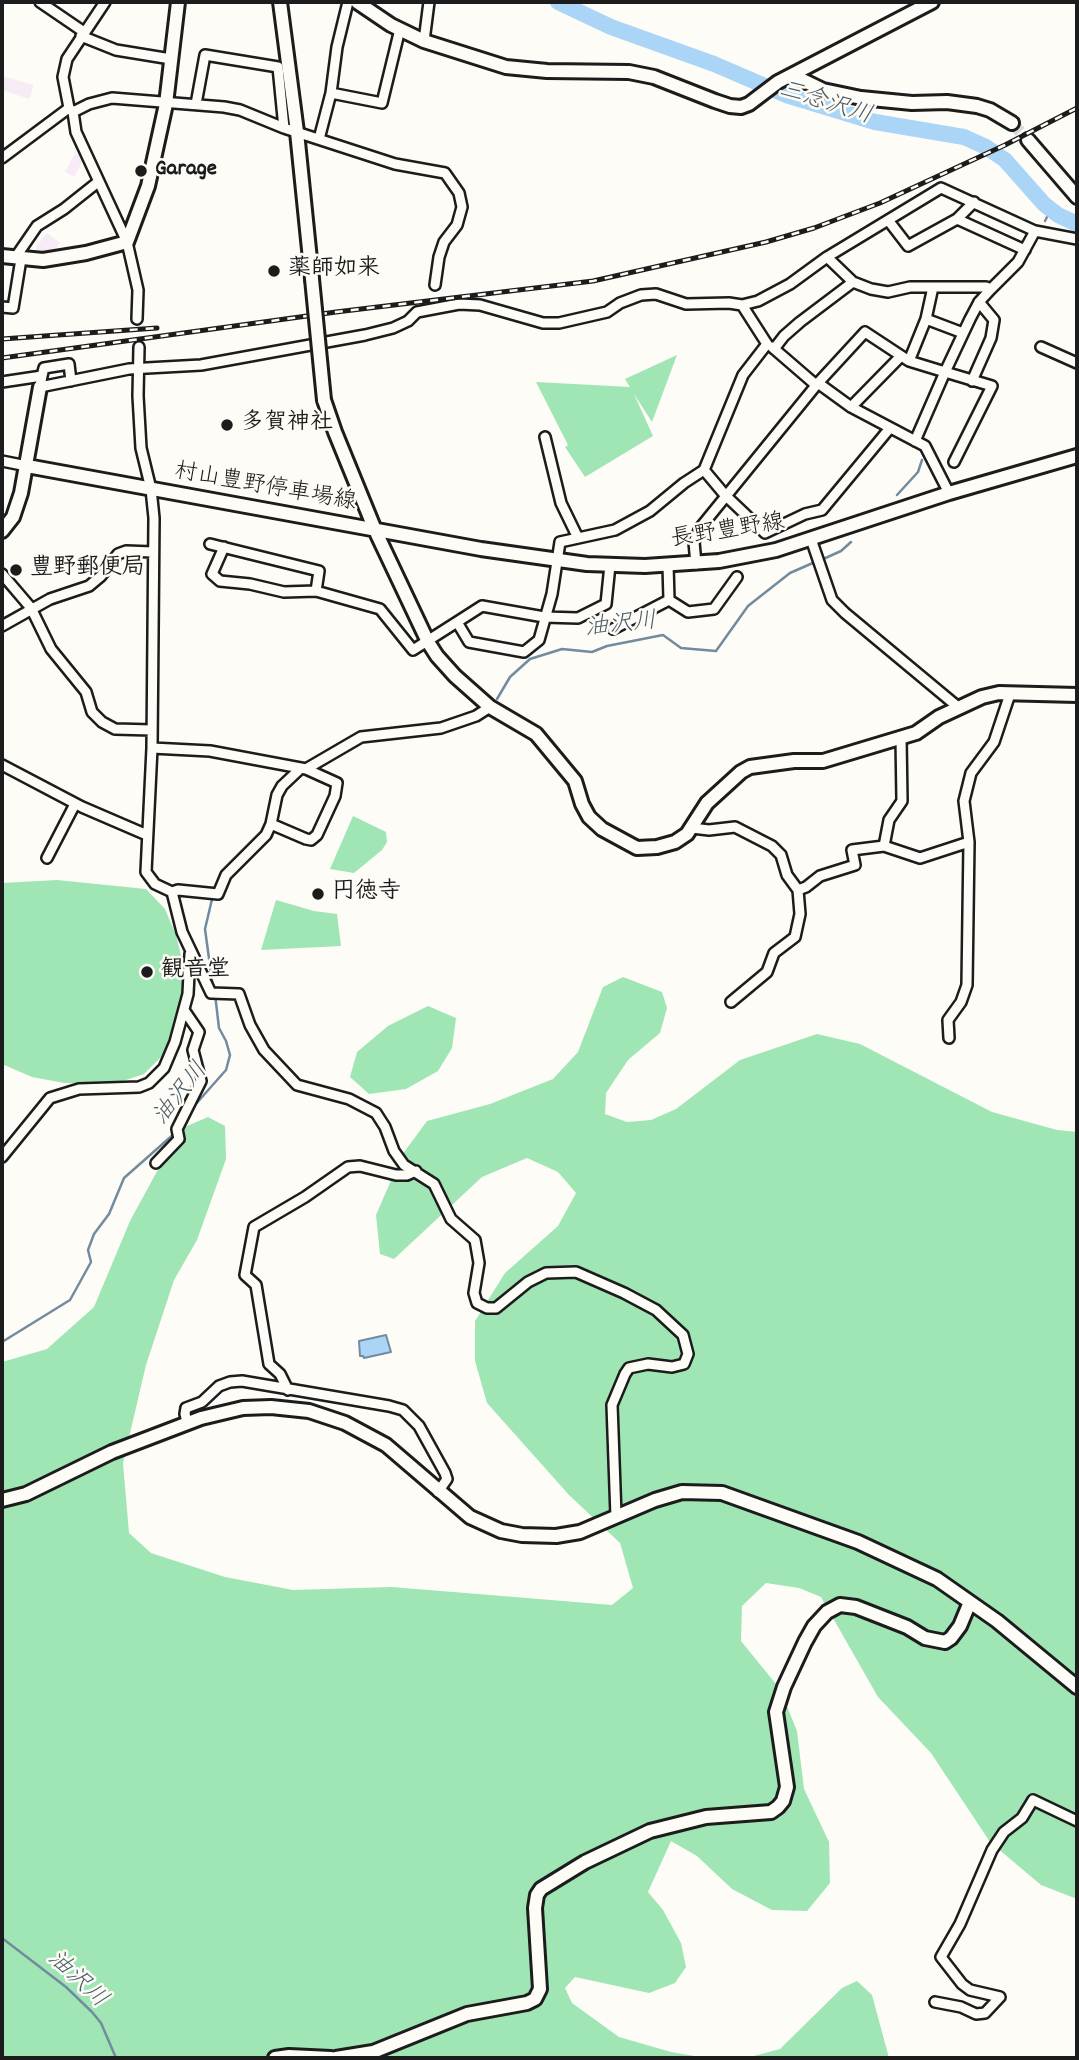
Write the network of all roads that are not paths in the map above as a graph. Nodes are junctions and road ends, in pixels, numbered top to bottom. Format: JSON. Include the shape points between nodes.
{"nodes":[{"id":1,"x":40,"y":2,"type":"edge"},
{"id":2,"x":105,"y":2,"type":"edge"},
{"id":3,"x":178,"y":2,"type":"edge"},
{"id":4,"x":280,"y":2,"type":"edge"},
{"id":5,"x":348,"y":2,"type":"edge"},
{"id":6,"x":357,"y":2,"type":"edge"},
{"id":7,"x":429,"y":2,"type":"edge"},
{"id":8,"x":932,"y":2,"type":"edge"},
{"id":9,"x":400,"y":29,"type":"junction"},
{"id":10,"x":83,"y":34,"type":"junction"},
{"id":11,"x":425,"y":41,"type":"junction"},
{"id":12,"x":171,"y":59,"type":"junction"},
{"id":13,"x":792,"y":75,"type":"junction"},
{"id":14,"x":331,"y":93,"type":"junction"},
{"id":15,"x":166,"y":104,"type":"junction"},
{"id":16,"x":196,"y":104,"type":"junction"},
{"id":17,"x":71,"y":110,"type":"junction"},
{"id":18,"x":1012,"y":123,"type":"tunnel mouth"},
{"id":19,"x":284,"y":128,"type":"junction"},
{"id":20,"x":297,"y":132,"type":"junction"},
{"id":21,"x":319,"y":139,"type":"junction"},
{"id":22,"x":1028,"y":140,"type":"tunnel mouth"},
{"id":23,"x":2,"y":158,"type":"edge"},
{"id":24,"x":98,"y":183,"type":"junction"},
{"id":25,"x":1077,"y":197,"type":"edge"},
{"id":26,"x":974,"y":202,"type":"junction"},
{"id":27,"x":957,"y":219,"type":"junction"},
{"id":28,"x":888,"y":220,"type":"junction"},
{"id":29,"x":1035,"y":231,"type":"junction"},
{"id":30,"x":1077,"y":239,"type":"edge"},
{"id":31,"x":127,"y":242,"type":"junction"},
{"id":32,"x":1025,"y":250,"type":"junction"},
{"id":33,"x":827,"y":257,"type":"junction"},
{"id":34,"x":12,"y":258,"type":"edge"},
{"id":35,"x":853,"y":282,"type":"junction"},
{"id":36,"x":435,"y":285,"type":"dead end"},
{"id":37,"x":933,"y":287,"type":"junction"},
{"id":38,"x":991,"y":289,"type":"junction"},
{"id":39,"x":982,"y":304,"type":"junction"},
{"id":40,"x":742,"y":305,"type":"junction"},
{"id":41,"x":2,"y":307,"type":"edge"},
{"id":42,"x":137,"y":319,"type":"dead end"},
{"id":43,"x":926,"y":319,"type":"junction"},
{"id":44,"x":963,"y":333,"type":"junction"},
{"id":45,"x":771,"y":346,"type":"junction"},
{"id":46,"x":1041,"y":347,"type":"dead end"},
{"id":47,"x":139,"y":348,"type":"dead end"},
{"id":48,"x":905,"y":358,"type":"junction"},
{"id":49,"x":1077,"y":363,"type":"edge"},
{"id":50,"x":138,"y":368,"type":"junction"},
{"id":51,"x":945,"y":372,"type":"junction"},
{"id":52,"x":72,"y":380,"type":"junction"},
{"id":53,"x":972,"y":380,"type":"junction"},
{"id":54,"x":2,"y":382,"type":"edge"},
{"id":55,"x":41,"y":382,"type":"junction"},
{"id":56,"x":817,"y":384,"type":"junction"},
{"id":57,"x":851,"y":407,"type":"junction"},
{"id":58,"x":890,"y":428,"type":"junction"},
{"id":59,"x":545,"y":437,"type":"dead end"},
{"id":60,"x":915,"y":441,"type":"junction"},
{"id":61,"x":1077,"y":456,"type":"edge"},
{"id":62,"x":2,"y":461,"type":"edge"},
{"id":63,"x":954,"y":462,"type":"dead end"},
{"id":64,"x":27,"y":466,"type":"junction"},
{"id":65,"x":704,"y":470,"type":"junction"},
{"id":66,"x":151,"y":489,"type":"junction"},
{"id":67,"x":949,"y":494,"type":"junction"},
{"id":68,"x":725,"y":495,"type":"junction"},
{"id":69,"x":2,"y":530,"type":"edge"},
{"id":70,"x":375,"y":530,"type":"junction"},
{"id":71,"x":578,"y":538,"type":"junction"},
{"id":72,"x":211,"y":544,"type":"dead end"},
{"id":73,"x":813,"y":545,"type":"junction"},
{"id":74,"x":224,"y":547,"type":"junction"},
{"id":75,"x":153,"y":552,"type":"junction"},
{"id":76,"x":559,"y":560,"type":"junction"},
{"id":77,"x":696,"y":564,"type":"junction"},
{"id":78,"x":610,"y":565,"type":"junction"},
{"id":79,"x":668,"y":565,"type":"junction"},
{"id":80,"x":2,"y":574,"type":"edge"},
{"id":81,"x":737,"y":577,"type":"dead end"},
{"id":82,"x":316,"y":591,"type":"junction"},
{"id":83,"x":670,"y":600,"type":"junction"},
{"id":84,"x":31,"y":608,"type":"junction"},
{"id":85,"x":544,"y":617,"type":"junction"},
{"id":86,"x":457,"y":622,"type":"junction"},
{"id":87,"x":2,"y":626,"type":"edge"},
{"id":88,"x":613,"y":629,"type":"dead end"},
{"id":89,"x":428,"y":642,"type":"junction"},
{"id":90,"x":1010,"y":694,"type":"junction"},
{"id":91,"x":1077,"y":695,"type":"edge"},
{"id":92,"x":490,"y":707,"type":"junction"},
{"id":93,"x":958,"y":707,"type":"junction"},
{"id":94,"x":152,"y":730,"type":"junction"},
{"id":95,"x":901,"y":738,"type":"junction"},
{"id":96,"x":152,"y":748,"type":"junction"},
{"id":97,"x":2,"y":765,"type":"edge"},
{"id":98,"x":301,"y":768,"type":"junction"},
{"id":99,"x":75,"y":804,"type":"junction"},
{"id":100,"x":271,"y":824,"type":"junction"},
{"id":101,"x":692,"y":828,"type":"junction"},
{"id":102,"x":147,"y":835,"type":"junction"},
{"id":103,"x":969,"y":842,"type":"junction"},
{"id":104,"x":884,"y":846,"type":"junction"},
{"id":105,"x":47,"y":858,"type":"dead end"},
{"id":106,"x":798,"y":890,"type":"junction"},
{"id":107,"x":172,"y":892,"type":"junction"},
{"id":108,"x":190,"y":952,"type":"junction"},
{"id":109,"x":731,"y":1002,"type":"dead end"},
{"id":110,"x":184,"y":1010,"type":"junction"},
{"id":111,"x":949,"y":1038,"type":"dead end"},
{"id":112,"x":4,"y":1153,"type":"edge"},
{"id":113,"x":156,"y":1163,"type":"dead end"},
{"id":114,"x":416,"y":1171,"type":"junction"},
{"id":115,"x":288,"y":1390,"type":"junction"},
{"id":116,"x":187,"y":1422,"type":"junction"},
{"id":117,"x":438,"y":1492,"type":"junction"},
{"id":118,"x":2,"y":1500,"type":"edge"},
{"id":119,"x":616,"y":1516,"type":"junction"},
{"id":120,"x":970,"y":1602,"type":"junction"},
{"id":121,"x":1077,"y":1687,"type":"edge"},
{"id":122,"x":1077,"y":1821,"type":"edge"},
{"id":123,"x":934,"y":2002,"type":"dead end"},
{"id":124,"x":275,"y":2058,"type":"edge"},
{"id":125,"x":334,"y":2058,"type":"edge"}],
"edges":[{"from":1,"to":10,"type":"street"},
{"from":2,"to":10,"type":"street"},
{"from":3,"to":12,"type":"street"},
{"from":4,"to":20,"type":"street","name":"村山豊野停車場線"},
{"from":5,"to":14,"type":"street"},
{"from":6,"to":9,"type":"street"},
{"from":7,"to":11,"type":"street"},
{"from":8,"to":13,"type":"street"},
{"from":9,"to":11,"type":"street"},
{"from":9,"to":14,"type":"street","via":[[382,103]]},
{"from":10,"to":12,"type":"street","via":[[116,50]]},
{"from":10,"to":17,"type":"street","via":[[67,59],[63,77]]},
{"from":11,"to":13,"type":"street","via":[[506,67],[654,77],[730,106],[750,104]]},
{"from":12,"to":15,"type":"street"},
{"from":13,"to":18,"type":"street","via":[[823,90],[862,98],[977,106]]},
{"from":14,"to":21,"type":"street"},
{"from":15,"to":16,"type":"street"},
{"from":15,"to":17,"type":"street","via":[[112,98]]},
{"from":15,"to":31,"type":"street","via":[[148,186]]},
{"from":16,"to":19,"type":"street","via":[[240,110]]},
{"from":16,"to":19,"type":"street","via":[[205,55],[278,67]]},
{"from":17,"to":23,"type":"street"},
{"from":17,"to":24,"type":"street"},
{"from":19,"to":20,"type":"street"},
{"from":20,"to":21,"type":"street"},
{"from":20,"to":70,"type":"street","name":"村山豊野停車場線","bridge":true,"via":[[324,400]]},
{"from":21,"to":36,"type":"street","via":[[449,178],[462,207],[457,225],[444,242]]},
{"from":22,"to":25,"type":"street"},
{"from":24,"to":31,"type":"street"},
{"from":24,"to":34,"type":"street","via":[[37,226]]},
{"from":26,"to":27,"type":"street"},
{"from":26,"to":28,"type":"street","via":[[941,188]]},
{"from":26,"to":29,"type":"street"},
{"from":27,"to":28,"type":"street","via":[[908,246]]},
{"from":27,"to":32,"type":"street"},
{"from":28,"to":33,"type":"street"},
{"from":29,"to":30,"type":"street"},
{"from":29,"to":32,"type":"street"},
{"from":31,"to":34,"type":"street","via":[[43,260]]},
{"from":31,"to":42,"type":"street","via":[[138,290]]},
{"from":32,"to":38,"type":"street"},
{"from":33,"to":35,"type":"street"},
{"from":33,"to":40,"type":"street","via":[[790,284],[758,302]]},
{"from":34,"to":41,"type":"street","via":[[13,308]]},
{"from":35,"to":37,"type":"street","via":[[888,292]]},
{"from":35,"to":45,"type":"street"},
{"from":37,"to":38,"type":"street"},
{"from":37,"to":43,"type":"street"},
{"from":38,"to":39,"type":"street"},
{"from":39,"to":44,"type":"street"},
{"from":39,"to":53,"type":"street","via":[[994,320]]},
{"from":40,"to":45,"type":"street"},
{"from":40,"to":50,"type":"street","via":[[686,304],[656,294],[641,295],[607,312],[543,323],[480,305],[459,304],[416,312],[393,328],[329,343],[201,365]]},
{"from":43,"to":44,"type":"street"},
{"from":43,"to":48,"type":"street"},
{"from":44,"to":51,"type":"street"},
{"from":45,"to":56,"type":"street"},
{"from":45,"to":65,"type":"street","via":[[743,375]]},
{"from":46,"to":49,"type":"street"},
{"from":47,"to":50,"type":"street"},
{"from":48,"to":51,"type":"street"},
{"from":48,"to":56,"type":"street","via":[[864,332]]},
{"from":48,"to":57,"type":"street"},
{"from":50,"to":52,"type":"street"},
{"from":50,"to":66,"type":"street","via":[[141,448]]},
{"from":51,"to":53,"type":"street"},
{"from":51,"to":60,"type":"street"},
{"from":52,"to":55,"type":"street"},
{"from":52,"to":55,"type":"street","via":[[69,364],[44,368]]},
{"from":53,"to":63,"type":"street","via":[[992,386]]},
{"from":54,"to":55,"type":"street"},
{"from":55,"to":64,"type":"street"},
{"from":56,"to":57,"type":"street"},
{"from":56,"to":68,"type":"street"},
{"from":57,"to":58,"type":"street"},
{"from":58,"to":60,"type":"street"},
{"from":58,"to":68,"type":"street","via":[[821,510],[765,533]]},
{"from":59,"to":71,"type":"street","via":[[561,503]]},
{"from":60,"to":67,"type":"street","via":[[925,446]]},
{"from":61,"to":67,"type":"street","name":"長野豊野線"},
{"from":62,"to":64,"type":"street"},
{"from":64,"to":66,"type":"street","name":"村山豊野停車場線"},
{"from":64,"to":69,"type":"street","via":[[18,504]]},
{"from":65,"to":68,"type":"street"},
{"from":65,"to":71,"type":"street","via":[[650,511],[615,530]]},
{"from":66,"to":70,"type":"street","name":"村山豊野停車場線"},
{"from":66,"to":75,"type":"street"},
{"from":67,"to":73,"type":"street","name":"長野豊野線"},
{"from":68,"to":77,"type":"street","via":[[694,542]]},
{"from":70,"to":76,"type":"street","name":"長野豊野線"},
{"from":70,"to":89,"type":"street"},
{"from":71,"to":76,"type":"street","via":[[560,542]]},
{"from":72,"to":74,"type":"street"},
{"from":73,"to":77,"type":"street","name":"長野豊野線"},
{"from":73,"to":93,"type":"street","via":[[832,600]]},
{"from":74,"to":82,"type":"street","via":[[319,571]]},
{"from":74,"to":82,"type":"street","via":[[212,574],[220,581],[284,592]]},
{"from":75,"to":84,"type":"street","via":[[118,554],[89,586]]},
{"from":75,"to":94,"type":"street"},
{"from":76,"to":78,"type":"street","name":"長野豊野線"},
{"from":76,"to":85,"type":"street"},
{"from":77,"to":79,"type":"street","name":"長野豊野線"},
{"from":78,"to":79,"type":"street","name":"長野豊野線"},
{"from":78,"to":85,"type":"street","via":[[606,604],[579,618]]},
{"from":79,"to":83,"type":"street"},
{"from":80,"to":84,"type":"street"},
{"from":81,"to":83,"type":"street","via":[[714,609],[688,612]]},
{"from":82,"to":89,"type":"street","via":[[380,609],[414,650]]},
{"from":83,"to":88,"type":"street"},
{"from":84,"to":87,"type":"street"},
{"from":84,"to":94,"type":"street","via":[[51,649],[86,692],[92,712],[115,729]]},
{"from":85,"to":86,"type":"street","via":[[482,606]]},
{"from":85,"to":86,"type":"street","via":[[538,640],[524,652],[469,642]]},
{"from":86,"to":89,"type":"street"},
{"from":89,"to":92,"type":"street","via":[[455,676]]},
{"from":90,"to":91,"type":"street"},
{"from":90,"to":93,"type":"street","via":[[982,697]]},
{"from":90,"to":103,"type":"street","via":[[994,741],[971,773],[964,801]]},
{"from":92,"to":98,"type":"street","via":[[441,728],[361,737]]},
{"from":92,"to":101,"type":"street","via":[[536,734],[575,781],[589,817],[602,829],[637,848],[675,842]]},
{"from":93,"to":95,"type":"street"},
{"from":94,"to":96,"type":"street"},
{"from":95,"to":101,"type":"street","via":[[823,761],[750,767],[707,803]]},
{"from":95,"to":104,"type":"street","via":[[902,801],[889,820]]},
{"from":96,"to":98,"type":"street","via":[[210,751]]},
{"from":96,"to":102,"type":"street"},
{"from":97,"to":99,"type":"street"},
{"from":98,"to":100,"type":"street","via":[[282,786]]},
{"from":98,"to":100,"type":"street","via":[[337,783],[317,835],[306,839]]},
{"from":99,"to":102,"type":"street"},
{"from":99,"to":105,"type":"street"},
{"from":100,"to":107,"type":"street","via":[[215,894]]},
{"from":101,"to":106,"type":"street","via":[[734,827],[772,846]]},
{"from":102,"to":107,"type":"street","via":[[146,872],[155,884]]},
{"from":103,"to":104,"type":"street","via":[[920,858]]},
{"from":103,"to":111,"type":"street","via":[[967,985],[948,1020]]},
{"from":104,"to":106,"type":"street","via":[[852,850],[855,865],[820,876]]},
{"from":106,"to":109,"type":"street","via":[[800,914],[795,937],[774,953],[767,972]]},
{"from":107,"to":108,"type":"street"},
{"from":108,"to":110,"type":"street"},
{"from":108,"to":114,"type":"street","via":[[214,993],[239,994],[264,1050],[297,1085],[349,1098],[376,1113],[394,1151],[404,1165]]},
{"from":110,"to":112,"type":"street","via":[[164,1068],[149,1083],[79,1089],[50,1098]]},
{"from":110,"to":113,"type":"street","via":[[199,1032],[193,1050],[201,1081],[178,1134]]},
{"from":114,"to":115,"type":"street","via":[[396,1175],[348,1167],[254,1227],[245,1275],[256,1285],[268,1364]]},
{"from":114,"to":119,"type":"street","via":[[434,1184],[451,1219],[475,1240],[480,1263],[474,1297],[481,1306],[498,1307],[546,1273],[576,1272],[656,1310],[682,1335],[688,1354],[684,1364],[629,1368],[612,1405]]},
{"from":115,"to":116,"type":"street","via":[[230,1382],[186,1408]]},
{"from":115,"to":117,"type":"street","via":[[403,1410],[419,1426],[445,1473],[447,1479]]},
{"from":116,"to":117,"type":"street","via":[[243,1408],[309,1411],[345,1423],[386,1446]]},
{"from":116,"to":118,"type":"street","via":[[26,1494]]},
{"from":117,"to":119,"type":"street","via":[[470,1517],[522,1535],[580,1532]]},
{"from":119,"to":120,"type":"street","via":[[682,1492],[722,1493],[858,1542],[937,1579]]},
{"from":120,"to":121,"type":"street"},
{"from":120,"to":125,"type":"street","via":[[960,1626],[945,1642],[856,1607],[841,1605],[827,1612],[805,1642],[776,1712],[786,1787],[778,1807],[771,1812],[706,1817],[650,1831],[541,1889],[535,1908],[540,1989],[535,1999],[467,2014],[373,2052]]},
{"from":122,"to":123,"type":"street","via":[[1033,1800],[1004,1832],[941,1957],[970,1990],[1000,1997],[985,2013],[976,2014]]},
{"from":124,"to":125,"type":"street"}]}
